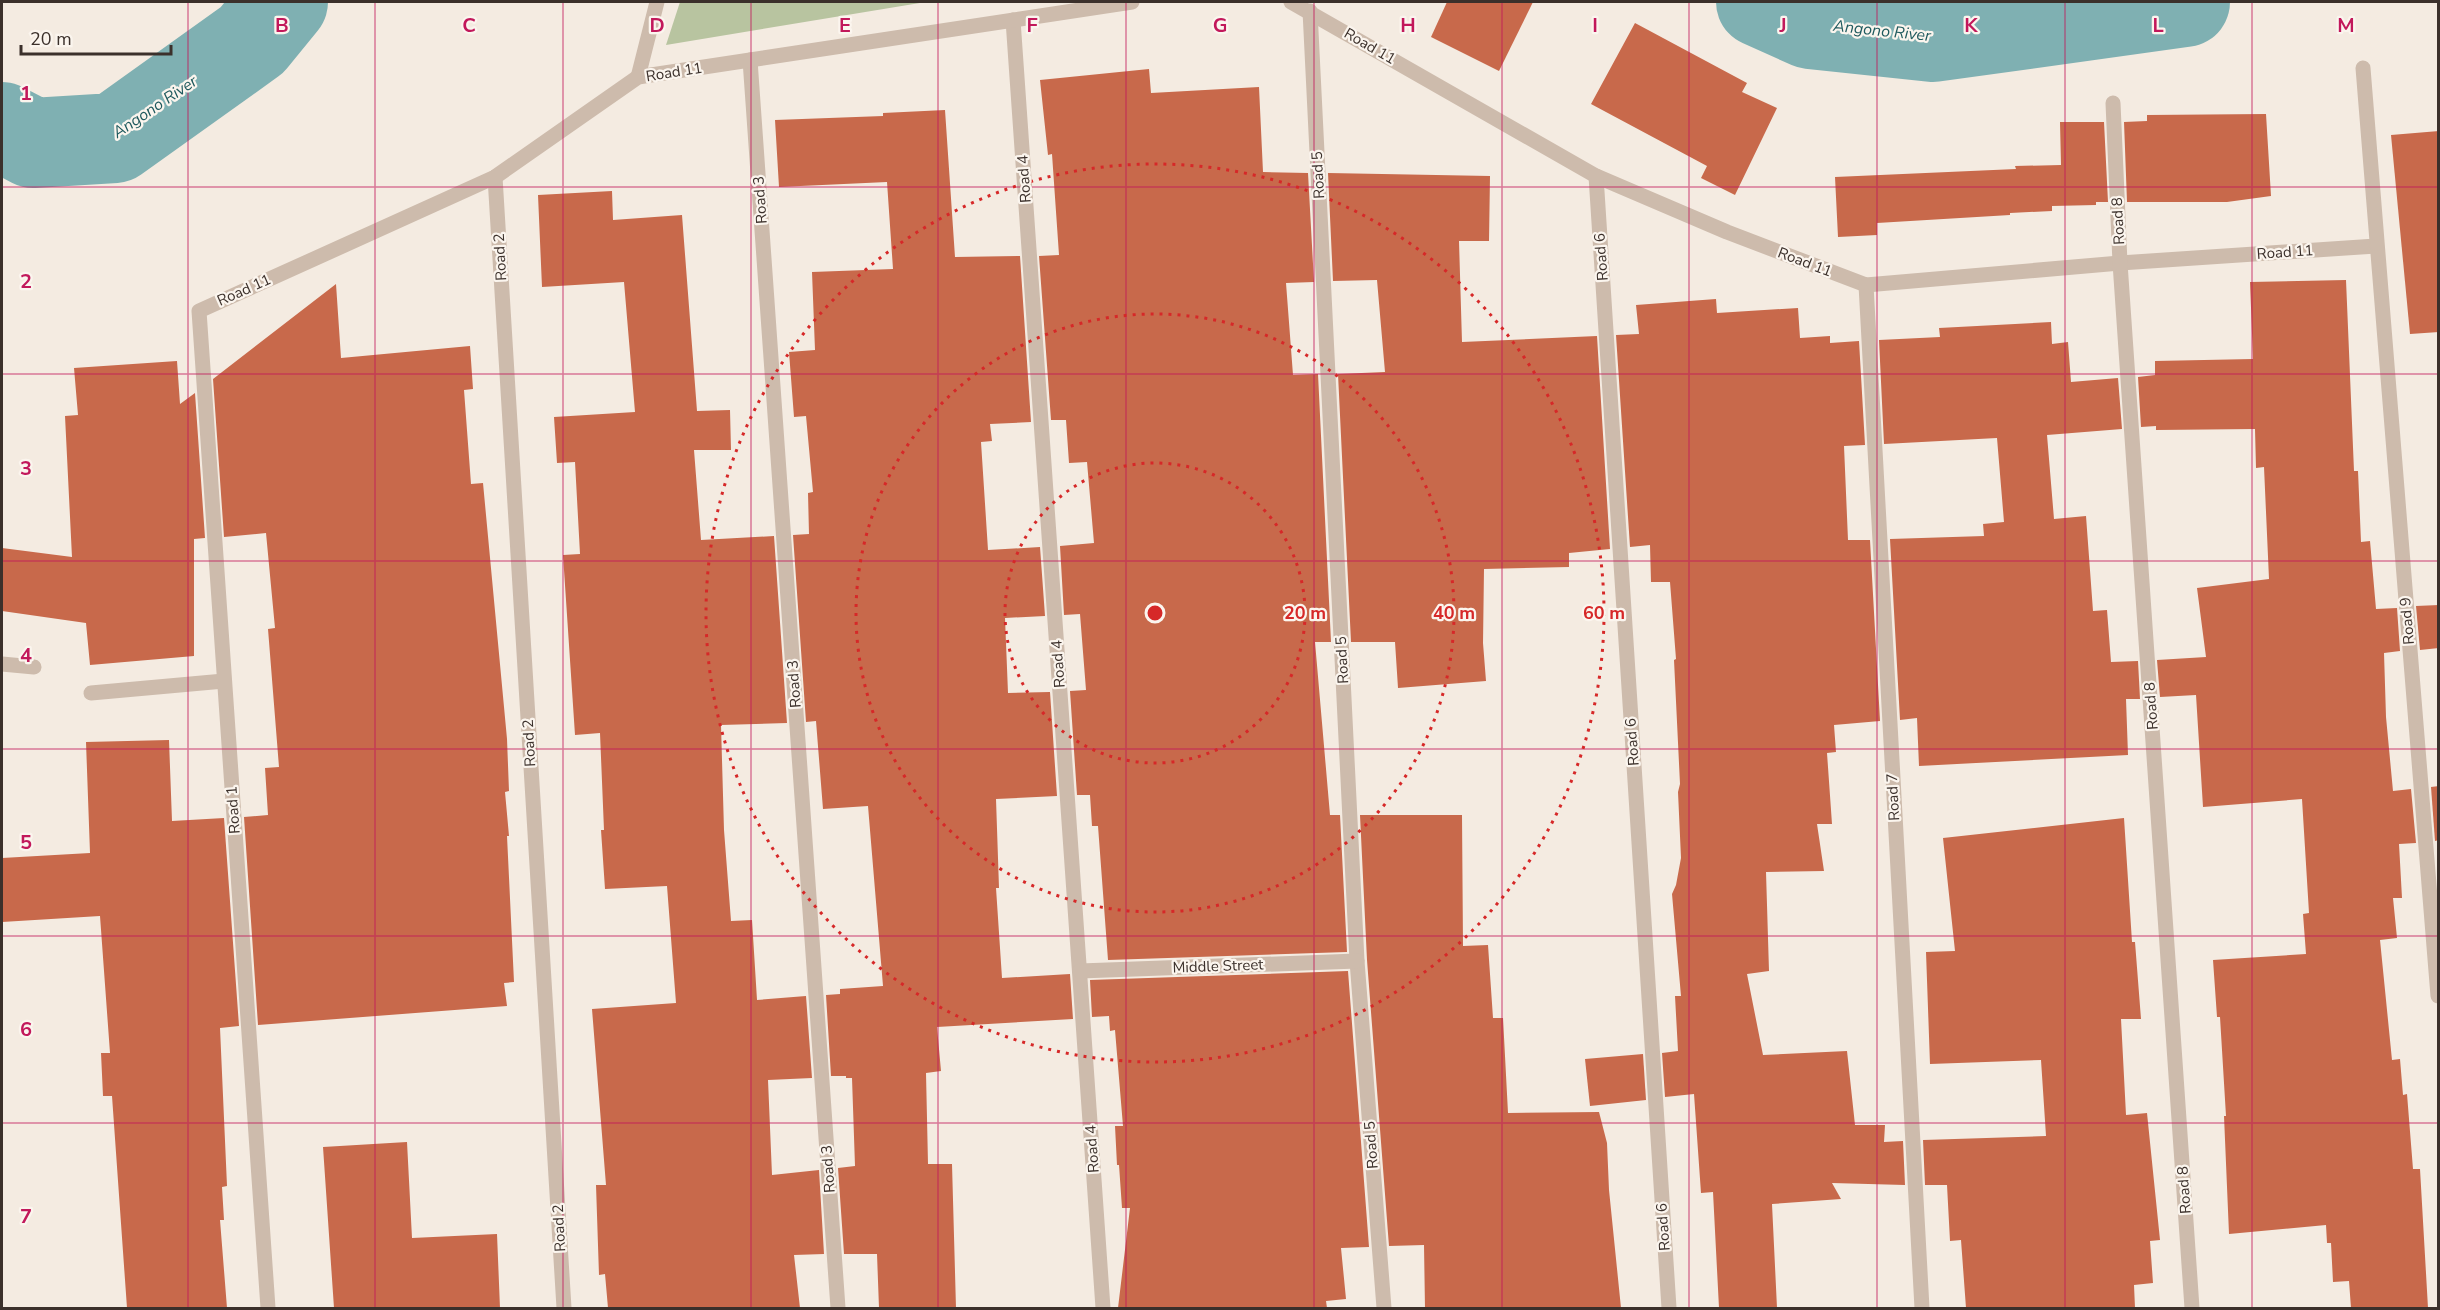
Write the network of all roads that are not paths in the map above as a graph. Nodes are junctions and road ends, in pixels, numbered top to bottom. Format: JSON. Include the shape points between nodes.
{"nodes":[{"id":1,"x":657,"y":2,"type":"edge"},
{"id":2,"x":1132,"y":2,"type":"edge"},
{"id":3,"x":1291,"y":2,"type":"edge"},
{"id":4,"x":1310,"y":11,"type":"junction"},
{"id":5,"x":1013,"y":20,"type":"junction"},
{"id":6,"x":750,"y":60,"type":"junction"},
{"id":7,"x":2363,"y":68,"type":"dead end"},
{"id":8,"x":638,"y":77,"type":"junction"},
{"id":9,"x":2112,"y":102,"type":"dead end"},
{"id":10,"x":1596,"y":176,"type":"junction"},
{"id":11,"x":495,"y":177,"type":"junction"},
{"id":12,"x":2376,"y":246,"type":"junction"},
{"id":13,"x":2120,"y":263,"type":"junction"},
{"id":14,"x":1866,"y":285,"type":"junction"},
{"id":15,"x":199,"y":311,"type":"joint"},
{"id":16,"x":2,"y":664,"type":"edge"},
{"id":17,"x":34,"y":667,"type":"dead end"},
{"id":18,"x":224,"y":681,"type":"junction"},
{"id":19,"x":91,"y":693,"type":"dead end"},
{"id":20,"x":1357,"y":962,"type":"junction"},
{"id":21,"x":1080,"y":971,"type":"junction"},
{"id":22,"x":2439,"y":996,"type":"edge"},
{"id":23,"x":268,"y":1308,"type":"edge"},
{"id":24,"x":564,"y":1308,"type":"edge"},
{"id":25,"x":838,"y":1308,"type":"edge"},
{"id":26,"x":1102,"y":1308,"type":"edge"},
{"id":27,"x":1384,"y":1308,"type":"edge"},
{"id":28,"x":1669,"y":1308,"type":"edge"},
{"id":29,"x":1922,"y":1308,"type":"edge"},
{"id":30,"x":2192,"y":1308,"type":"edge"}],
"edges":[{"from":1,"to":8,"type":"street"},
{"from":2,"to":5,"type":"street","name":"Road 11"},
{"from":3,"to":4,"type":"street","name":"Road 11"},
{"from":4,"to":10,"type":"street","name":"Road 11"},
{"from":4,"to":20,"type":"street","name":"Road 5"},
{"from":5,"to":6,"type":"street","name":"Road 11"},
{"from":5,"to":21,"type":"street","name":"Road 4"},
{"from":6,"to":8,"type":"street","name":"Road 11"},
{"from":6,"to":25,"type":"street","name":"Road 3"},
{"from":7,"to":12,"type":"street","name":"Road 9"},
{"from":8,"to":11,"type":"street","name":"Road 11"},
{"from":9,"to":13,"type":"street","name":"Road 8"},
{"from":10,"to":14,"type":"street","name":"Road 11"},
{"from":10,"to":28,"type":"street","name":"Road 6"},
{"from":11,"to":15,"type":"street","name":"Road 11"},
{"from":11,"to":24,"type":"street","name":"Road 2"},
{"from":12,"to":13,"type":"street","name":"Road 11"},
{"from":12,"to":22,"type":"street","name":"Road 9"},
{"from":13,"to":14,"type":"street","name":"Road 11"},
{"from":13,"to":30,"type":"street","name":"Road 8"},
{"from":14,"to":29,"type":"street","name":"Road 7"},
{"from":15,"to":18,"type":"street","name":"Road 1"},
{"from":16,"to":17,"type":"street"},
{"from":18,"to":19,"type":"street"},
{"from":18,"to":23,"type":"street","name":"Road 1"},
{"from":20,"to":21,"type":"street","name":"Middle Street"},
{"from":20,"to":27,"type":"street","name":"Road 5"},
{"from":21,"to":26,"type":"street","name":"Road 4"}]}
